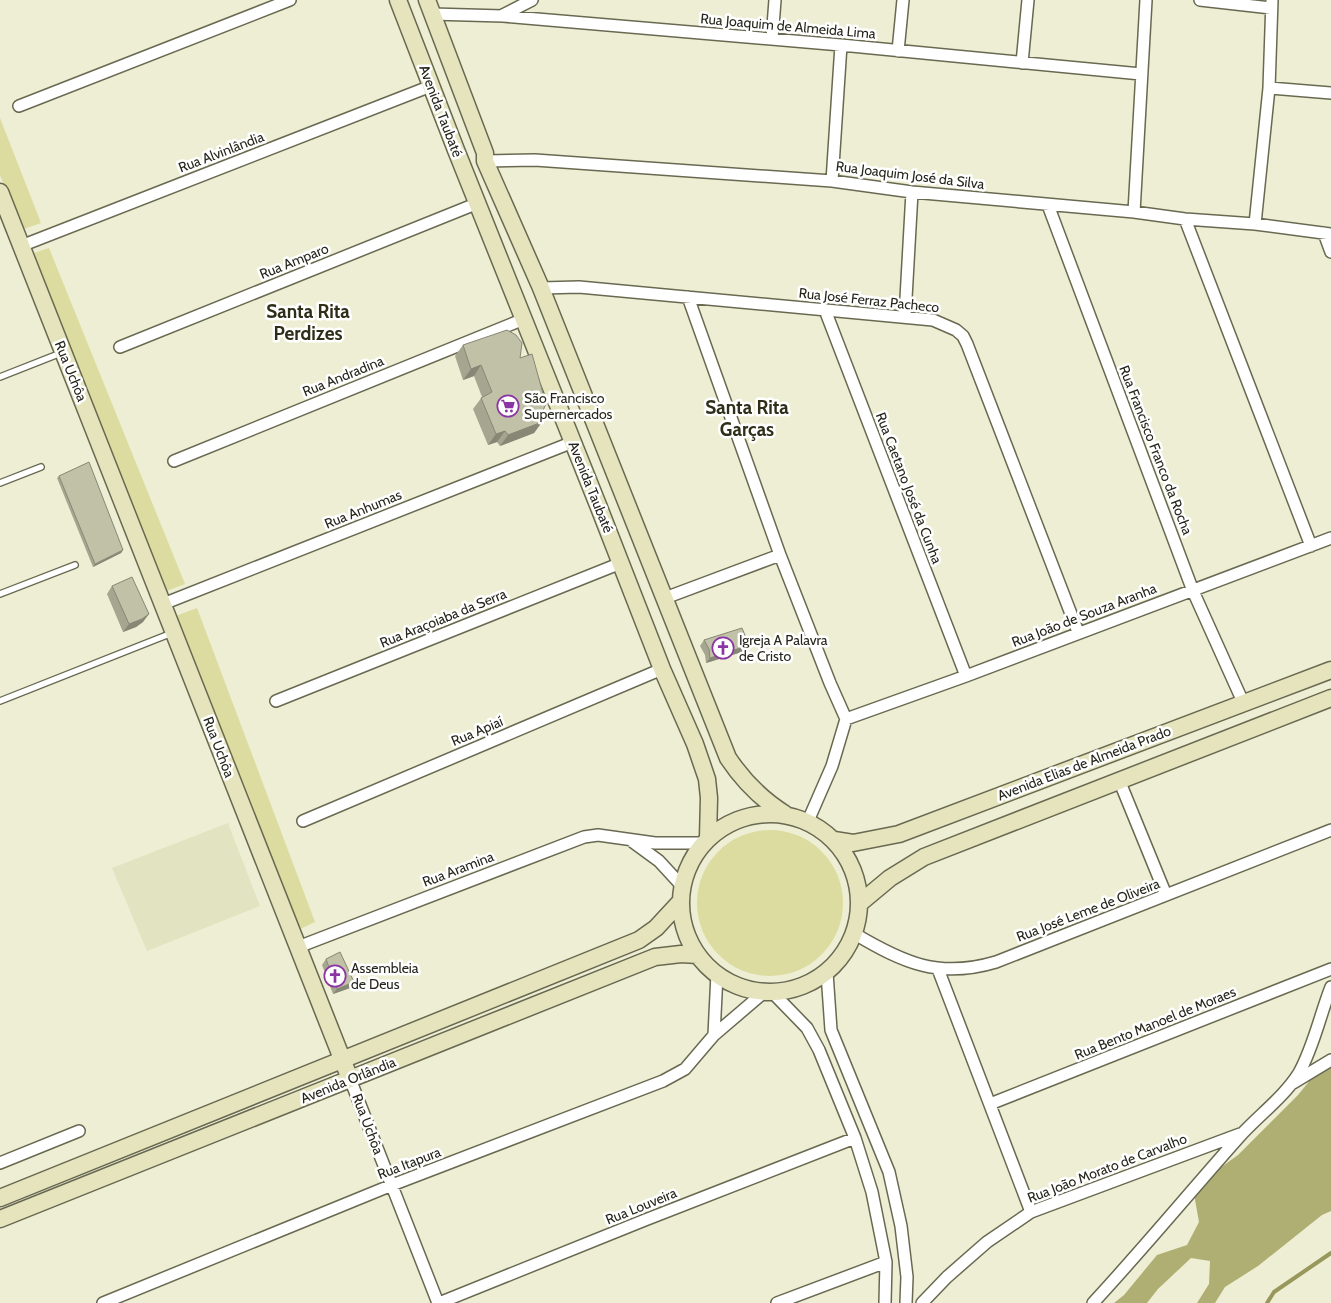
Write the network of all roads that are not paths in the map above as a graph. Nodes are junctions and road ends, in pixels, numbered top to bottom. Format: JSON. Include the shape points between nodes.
{"nodes":[{"id":1,"x":290,"y":0,"type":"edge"},
{"id":2,"x":398,"y":0,"type":"edge"},
{"id":3,"x":532,"y":0,"type":"edge"},
{"id":4,"x":775,"y":0,"type":"edge"},
{"id":5,"x":903,"y":0,"type":"edge"},
{"id":6,"x":1028,"y":0,"type":"edge"},
{"id":7,"x":1146,"y":0,"type":"edge"},
{"id":8,"x":1200,"y":0,"type":"edge"},
{"id":9,"x":1271,"y":4,"type":"edge"},
{"id":10,"x":430,"y":7,"type":"edge"},
{"id":11,"x":503,"y":16,"type":"junction"},
{"id":12,"x":772,"y":39,"type":"junction"},
{"id":13,"x":841,"y":45,"type":"junction"},
{"id":14,"x":898,"y":51,"type":"junction"},
{"id":15,"x":1022,"y":63,"type":"junction"},
{"id":16,"x":1141,"y":74,"type":"junction"},
{"id":17,"x":431,"y":86,"type":"junction"},
{"id":18,"x":1269,"y":88,"type":"junction"},
{"id":19,"x":1331,"y":93,"type":"edge"},
{"id":20,"x":19,"y":106,"type":"dead end"},
{"id":21,"x":481,"y":143,"type":"junction"},
{"id":22,"x":456,"y":150,"type":"junction"},
{"id":23,"x":485,"y":161,"type":"junction"},
{"id":24,"x":465,"y":172,"type":"junction"},
{"id":25,"x":832,"y":181,"type":"junction"},
{"id":26,"x":0,"y":192,"type":"edge"},
{"id":27,"x":912,"y":192,"type":"junction"},
{"id":28,"x":478,"y":203,"type":"junction"},
{"id":29,"x":1048,"y":205,"type":"junction"},
{"id":30,"x":1134,"y":212,"type":"junction"},
{"id":31,"x":1185,"y":219,"type":"junction"},
{"id":32,"x":1255,"y":224,"type":"junction"},
{"id":33,"x":1327,"y":233,"type":"edge"},
{"id":34,"x":22,"y":246,"type":"junction"},
{"id":35,"x":1331,"y":252,"type":"edge"},
{"id":36,"x":541,"y":288,"type":"junction"},
{"id":37,"x":688,"y":297,"type":"junction"},
{"id":38,"x":825,"y":310,"type":"junction"},
{"id":39,"x":905,"y":316,"type":"junction"},
{"id":40,"x":524,"y":319,"type":"junction"},
{"id":41,"x":120,"y":347,"type":"dead end"},
{"id":42,"x":64,"y":352,"type":"junction"},
{"id":43,"x":0,"y":377,"type":"edge"},
{"id":44,"x":573,"y":442,"type":"junction"},
{"id":45,"x":174,"y":461,"type":"dead end"},
{"id":46,"x":41,"y":467,"type":"dead end"},
{"id":47,"x":0,"y":483,"type":"edge"},
{"id":48,"x":624,"y":495,"type":"junction"},
{"id":49,"x":598,"y":504,"type":"junction"},
{"id":50,"x":1331,"y":538,"type":"edge"},
{"id":51,"x":1311,"y":546,"type":"junction"},
{"id":52,"x":780,"y":554,"type":"junction"},
{"id":53,"x":621,"y":563,"type":"junction"},
{"id":54,"x":75,"y":565,"type":"dead end"},
{"id":55,"x":1193,"y":590,"type":"junction"},
{"id":56,"x":0,"y":594,"type":"edge"},
{"id":57,"x":665,"y":598,"type":"junction"},
{"id":58,"x":163,"y":604,"type":"junction"},
{"id":59,"x":174,"y":632,"type":"junction"},
{"id":60,"x":1078,"y":632,"type":"junction"},
{"id":61,"x":662,"y":668,"type":"junction"},
{"id":62,"x":1331,"y":670,"type":"edge"},
{"id":63,"x":966,"y":676,"type":"junction"},
{"id":64,"x":1331,"y":698,"type":"edge"},
{"id":65,"x":0,"y":701,"type":"edge"},
{"id":66,"x":276,"y":701,"type":"dead end"},
{"id":67,"x":1243,"y":702,"type":"junction"},
{"id":68,"x":846,"y":719,"type":"junction"},
{"id":69,"x":1119,"y":780,"type":"junction"},
{"id":70,"x":785,"y":814,"type":"junction"},
{"id":71,"x":303,"y":821,"type":"dead end"},
{"id":72,"x":808,"y":821,"type":"junction"},
{"id":73,"x":1331,"y":830,"type":"edge"},
{"id":74,"x":705,"y":840,"type":"junction"},
{"id":75,"x":834,"y":840,"type":"junction"},
{"id":76,"x":632,"y":841,"type":"junction"},
{"id":77,"x":681,"y":893,"type":"junction"},
{"id":78,"x":1166,"y":895,"type":"junction"},
{"id":79,"x":860,"y":903,"type":"junction"},
{"id":80,"x":855,"y":934,"type":"junction"},
{"id":81,"x":298,"y":947,"type":"junction"},
{"id":82,"x":698,"y":955,"type":"junction"},
{"id":83,"x":938,"y":969,"type":"junction"},
{"id":84,"x":1331,"y":969,"type":"edge"},
{"id":85,"x":827,"y":973,"type":"junction"},
{"id":86,"x":717,"y":974,"type":"junction"},
{"id":87,"x":1331,"y":987,"type":"edge"},
{"id":88,"x":767,"y":993,"type":"junction"},
{"id":89,"x":714,"y":1035,"type":"junction"},
{"id":90,"x":342,"y":1059,"type":"junction"},
{"id":91,"x":1331,"y":1060,"type":"edge"},
{"id":92,"x":350,"y":1079,"type":"junction"},
{"id":93,"x":1291,"y":1084,"type":"junction"},
{"id":94,"x":990,"y":1104,"type":"junction"},
{"id":95,"x":79,"y":1131,"type":"dead end"},
{"id":96,"x":1243,"y":1133,"type":"junction"},
{"id":97,"x":855,"y":1138,"type":"junction"},
{"id":98,"x":0,"y":1164,"type":"edge"},
{"id":99,"x":392,"y":1185,"type":"junction"},
{"id":100,"x":0,"y":1198,"type":"edge"},
{"id":101,"x":1031,"y":1212,"type":"junction"},
{"id":102,"x":0,"y":1219,"type":"edge"},
{"id":103,"x":886,"y":1262,"type":"junction"},
{"id":104,"x":103,"y":1303,"type":"edge"},
{"id":105,"x":438,"y":1303,"type":"edge"},
{"id":106,"x":777,"y":1303,"type":"edge"},
{"id":107,"x":885,"y":1303,"type":"edge"},
{"id":108,"x":906,"y":1303,"type":"edge"},
{"id":109,"x":922,"y":1303,"type":"edge"},
{"id":110,"x":1092,"y":1303,"type":"edge"}],
"edges":[{"from":1,"to":20,"type":"street"},
{"from":2,"to":17,"type":"street","name":"Avenida Taubaté"},
{"from":3,"to":11,"type":"street"},
{"from":4,"to":12,"type":"street"},
{"from":5,"to":14,"type":"street"},
{"from":6,"to":15,"type":"street"},
{"from":7,"to":16,"type":"street"},
{"from":8,"to":9,"type":"street"},
{"from":9,"to":18,"type":"street"},
{"from":10,"to":11,"type":"street","name":"Rua Joaquim de Almeida Lima"},
{"from":10,"to":21,"type":"street","name":"Avenida Taubaté"},
{"from":11,"to":12,"type":"street","name":"Rua Joaquim de Almeida Lima"},
{"from":12,"to":13,"type":"street","name":"Rua Joaquim de Almeida Lima"},
{"from":13,"to":14,"type":"street","name":"Rua Joaquim de Almeida Lima"},
{"from":13,"to":25,"type":"street"},
{"from":14,"to":15,"type":"street","name":"Rua Joaquim de Almeida Lima"},
{"from":15,"to":16,"type":"street","name":"Rua Joaquim de Almeida Lima"},
{"from":16,"to":30,"type":"street"},
{"from":17,"to":22,"type":"street","name":"Avenida Taubaté"},
{"from":17,"to":34,"type":"street","name":"Rua Alvinlândia"},
{"from":18,"to":19,"type":"street"},
{"from":18,"to":32,"type":"street"},
{"from":21,"to":22,"type":"street"},
{"from":21,"to":23,"type":"street","name":"Avenida Taubaté"},
{"from":22,"to":24,"type":"street","name":"Avenida Taubaté"},
{"from":23,"to":24,"type":"street"},
{"from":23,"to":25,"type":"street","name":"Rua Joaquim José da Silva","via":[[535,160]]},
{"from":23,"to":36,"type":"street","name":"Avenida Taubaté"},
{"from":24,"to":28,"type":"street","name":"Avenida Taubaté"},
{"from":25,"to":27,"type":"street","name":"Rua Joaquim José da Silva"},
{"from":26,"to":34,"type":"street","name":"Rua Uchôa"},
{"from":27,"to":29,"type":"street","name":"Rua Joaquim José da Silva"},
{"from":27,"to":39,"type":"street"},
{"from":28,"to":40,"type":"street","name":"Avenida Taubaté"},
{"from":28,"to":41,"type":"street","name":"Rua Amparo"},
{"from":29,"to":30,"type":"street","name":"Rua Joaquim José da Silva"},
{"from":29,"to":55,"type":"street","name":"Rua Francisco Franco da Rocha"},
{"from":30,"to":31,"type":"street","name":"Rua Joaquim José da Silva"},
{"from":31,"to":32,"type":"street","name":"Rua Joaquim José da Silva"},
{"from":31,"to":51,"type":"street"},
{"from":32,"to":33,"type":"street","name":"Rua Joaquim José da Silva"},
{"from":33,"to":35,"type":"street"},
{"from":34,"to":42,"type":"street","name":"Rua Uchôa"},
{"from":36,"to":37,"type":"street","name":"Rua José Ferraz Pacheco","via":[[579,287]]},
{"from":36,"to":48,"type":"street","name":"Avenida Taubaté"},
{"from":37,"to":38,"type":"street","name":"Rua José Ferraz Pacheco"},
{"from":37,"to":52,"type":"street"},
{"from":38,"to":39,"type":"street","name":"Rua José Ferraz Pacheco"},
{"from":38,"to":63,"type":"street","name":"Rua Caetano José da Cunha"},
{"from":39,"to":60,"type":"street","name":"Rua José Ferraz Pacheco","via":[[949,325],[963,336]]},
{"from":40,"to":44,"type":"street","name":"Avenida Taubaté"},
{"from":40,"to":45,"type":"street","name":"Rua Andradina"},
{"from":42,"to":43,"type":"lane"},
{"from":42,"to":58,"type":"street","name":"Rua Uchôa"},
{"from":44,"to":49,"type":"street","name":"Avenida Taubaté"},
{"from":44,"to":58,"type":"street","name":"Rua Anhumas"},
{"from":46,"to":47,"type":"lane"},
{"from":48,"to":49,"type":"street"},
{"from":48,"to":57,"type":"street","name":"Avenida Taubaté"},
{"from":49,"to":53,"type":"street","name":"Avenida Taubaté"},
{"from":50,"to":51,"type":"street","name":"Rua João de Souza Aranha"},
{"from":51,"to":55,"type":"street","name":"Rua João de Souza Aranha"},
{"from":52,"to":57,"type":"street"},
{"from":52,"to":68,"type":"street"},
{"from":53,"to":61,"type":"street","name":"Avenida Taubaté"},
{"from":53,"to":66,"type":"street","name":"Rua Araçoiaba da Serra"},
{"from":54,"to":56,"type":"lane"},
{"from":55,"to":60,"type":"street","name":"Rua João de Souza Aranha"},
{"from":55,"to":67,"type":"street","name":"Rua Francisco Franco da Rocha"},
{"from":57,"to":70,"type":"street","name":"Avenida Taubaté","via":[[728,758],[753,790]]},
{"from":58,"to":59,"type":"street","name":"Rua Uchôa"},
{"from":59,"to":65,"type":"lane"},
{"from":59,"to":81,"type":"street","name":"Rua Uchôa"},
{"from":60,"to":63,"type":"street","name":"Rua João de Souza Aranha"},
{"from":61,"to":71,"type":"street","name":"Rua Apiaí"},
{"from":61,"to":74,"type":"street","name":"Avenida Taubaté","via":[[707,780],[709,798]]},
{"from":62,"to":67,"type":"street","name":"Avenida Elias de Almeida Prado"},
{"from":63,"to":68,"type":"street","name":"Rua João de Souza Aranha"},
{"from":64,"to":69,"type":"street","name":"Avenida Elias de Almeida Prado"},
{"from":67,"to":75,"type":"street","name":"Avenida Elias de Almeida Prado","via":[[899,834],[853,843]]},
{"from":68,"to":72,"type":"street","via":[[832,766]]},
{"from":69,"to":78,"type":"street"},
{"from":69,"to":79,"type":"street","name":"Avenida Elias de Almeida Prado","via":[[924,857],[890,878]]},
{"from":70,"to":72,"type":"street"},
{"from":70,"to":74,"type":"street","via":[[759,813],[734,820]]},
{"from":72,"to":75,"type":"street"},
{"from":73,"to":78,"type":"street","name":"Rua José Leme de Oliveira"},
{"from":74,"to":76,"type":"street","name":"Rua Aramina"},
{"from":74,"to":77,"type":"street","via":[[689,865]]},
{"from":75,"to":79,"type":"street","via":[[853,867],[860,889]]},
{"from":76,"to":77,"type":"street","name":"Rua Aramina","via":[[659,862]]},
{"from":76,"to":81,"type":"street","name":"Rua Aramina","via":[[598,835],[584,837]]},
{"from":77,"to":82,"type":"street","via":[[685,930]]},
{"from":77,"to":90,"type":"street","name":"Avenida Orlândia","via":[[656,928],[639,940]]},
{"from":78,"to":83,"type":"street","name":"Rua José Leme de Oliveira","via":[[996,962],[956,970]]},
{"from":79,"to":80,"type":"street"},
{"from":80,"to":83,"type":"street","name":"Rua José Leme de Oliveira","via":[[890,954]]},
{"from":80,"to":85,"type":"street","via":[[845,954]]},
{"from":81,"to":90,"type":"street","name":"Rua Uchôa"},
{"from":82,"to":86,"type":"street"},
{"from":82,"to":92,"type":"street","name":"Avenida Orlândia","via":[[655,957]]},
{"from":83,"to":94,"type":"street"},
{"from":84,"to":94,"type":"street","name":"Rua Bento Manoel de Moraes"},
{"from":85,"to":88,"type":"street","via":[[794,989]]},
{"from":85,"to":108,"type":"street","via":[[831,1030],[889,1172],[901,1226],[907,1277]]},
{"from":86,"to":88,"type":"street","via":[[740,987]]},
{"from":86,"to":89,"type":"street"},
{"from":87,"to":93,"type":"street","via":[[1310,1047]]},
{"from":88,"to":89,"type":"street","name":"Rua Itapura"},
{"from":88,"to":97,"type":"street","via":[[807,1028]]},
{"from":89,"to":99,"type":"street","name":"Rua Itapura","via":[[685,1069],[663,1081]]},
{"from":90,"to":92,"type":"street","name":"Rua Uchôa"},
{"from":90,"to":100,"type":"street","name":"Avenida Orlândia"},
{"from":91,"to":93,"type":"street"},
{"from":92,"to":99,"type":"street","name":"Rua Uchôa"},
{"from":92,"to":102,"type":"street","name":"Avenida Orlândia"},
{"from":93,"to":96,"type":"street"},
{"from":94,"to":101,"type":"street"},
{"from":95,"to":98,"type":"street"},
{"from":96,"to":101,"type":"street","name":"Rua João Morato de Carvalho"},
{"from":96,"to":110,"type":"street"},
{"from":97,"to":103,"type":"street","via":[[872,1192]]},
{"from":97,"to":105,"type":"street","name":"Rua Louveira"},
{"from":99,"to":104,"type":"street","name":"Rua Itapura"},
{"from":99,"to":105,"type":"street","name":"Rua Uchôa"},
{"from":101,"to":109,"type":"street","name":"Rua João Morato de Carvalho","via":[[987,1242],[946,1277]]},
{"from":103,"to":106,"type":"street"},
{"from":103,"to":107,"type":"street"}]}
